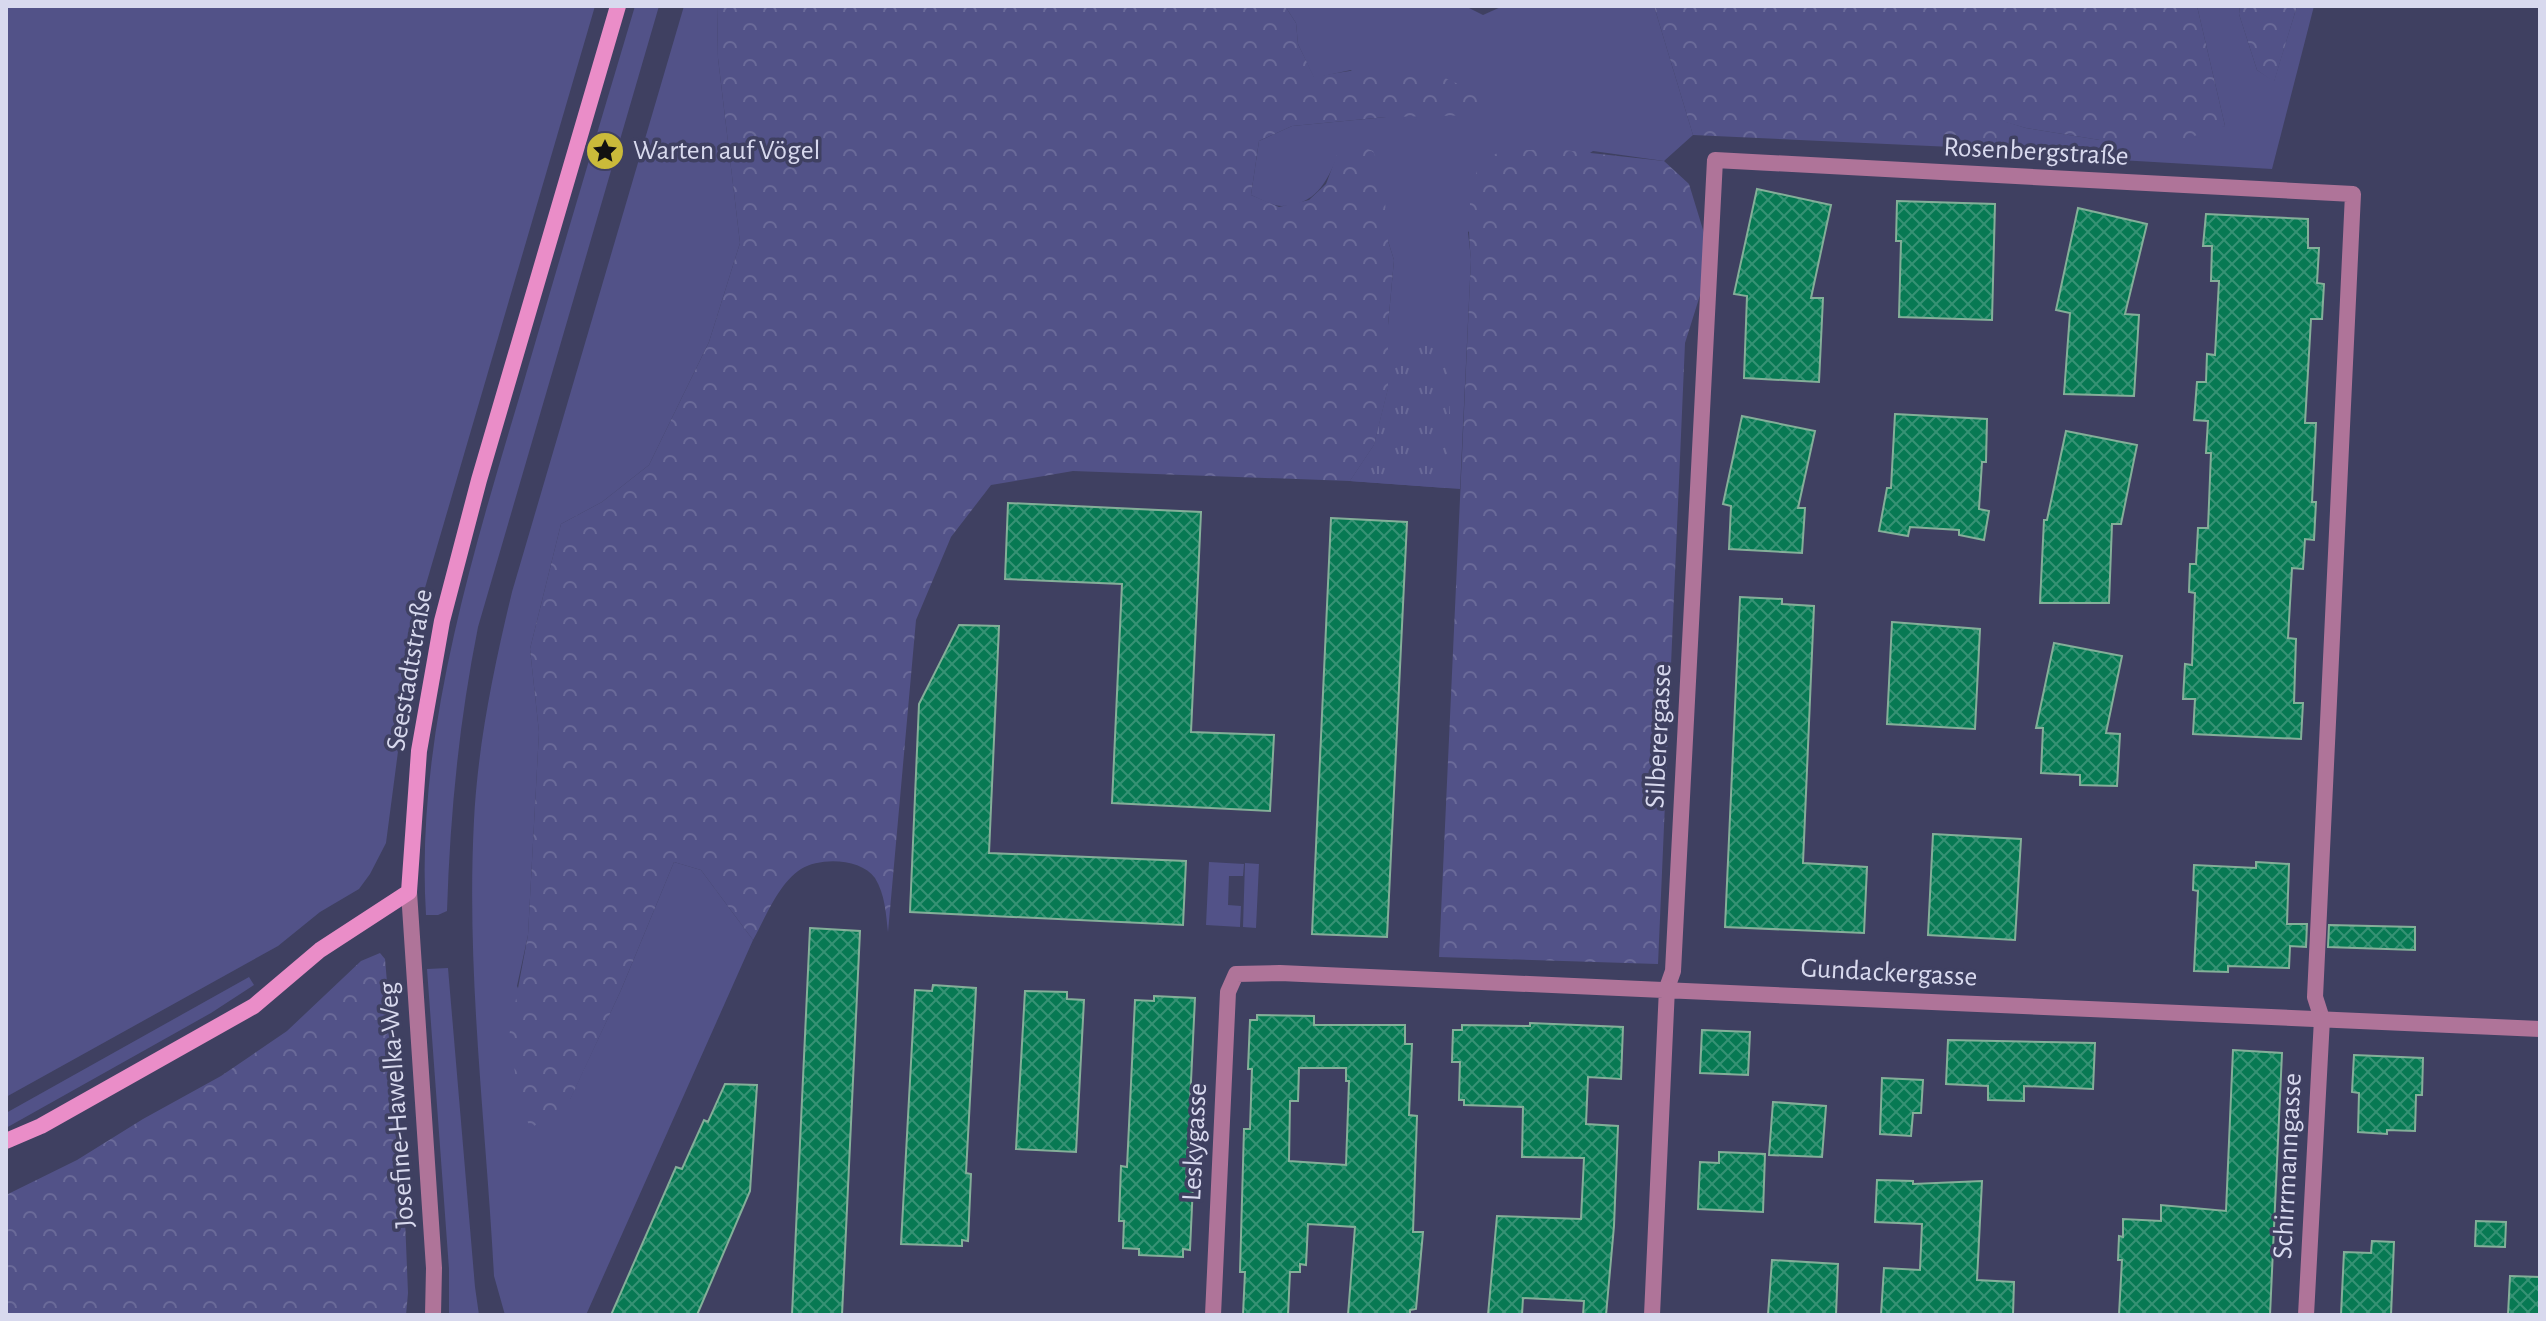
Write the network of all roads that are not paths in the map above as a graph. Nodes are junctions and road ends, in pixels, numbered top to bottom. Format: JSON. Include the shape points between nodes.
{"nodes":[{"id":1,"x":618,"y":6,"type":"edge"},
{"id":2,"x":1715,"y":160,"type":"joint"},
{"id":3,"x":2353,"y":194,"type":"joint"},
{"id":4,"x":409,"y":892,"type":"junction"},
{"id":5,"x":1236,"y":974,"type":"joint"},
{"id":6,"x":1667,"y":988,"type":"junction"},
{"id":7,"x":2322,"y":1019,"type":"junction"},
{"id":8,"x":2540,"y":1029,"type":"edge"},
{"id":9,"x":6,"y":1141,"type":"edge"},
{"id":10,"x":433,"y":1315,"type":"edge"},
{"id":11,"x":1213,"y":1315,"type":"edge"},
{"id":12,"x":1652,"y":1315,"type":"edge"},
{"id":13,"x":2306,"y":1315,"type":"edge"}],
"edges":[{"from":1,"to":4,"type":"street","name":"Seestadtstraße","via":[[442,621],[419,751]]},
{"from":2,"to":3,"type":"street","name":"Rosenbergstraße"},
{"from":2,"to":6,"type":"street","name":"Silberergasse","via":[[1673,971]]},
{"from":3,"to":7,"type":"street","name":"Schirrmanngasse","via":[[2315,997]]},
{"from":4,"to":9,"type":"street","via":[[320,950],[254,1006]]},
{"from":4,"to":10,"type":"street","name":"Josefine-Hawelka-Weg"},
{"from":5,"to":6,"type":"street","name":"Gundackergasse"},
{"from":5,"to":11,"type":"street","name":"Leskygasse","via":[[1228,992]]},
{"from":6,"to":7,"type":"street","name":"Gundackergasse"},
{"from":6,"to":12,"type":"street","name":"Silberergasse"},
{"from":7,"to":8,"type":"street","name":"Gundackergasse"},
{"from":7,"to":13,"type":"street","name":"Schirrmanngasse"}]}
